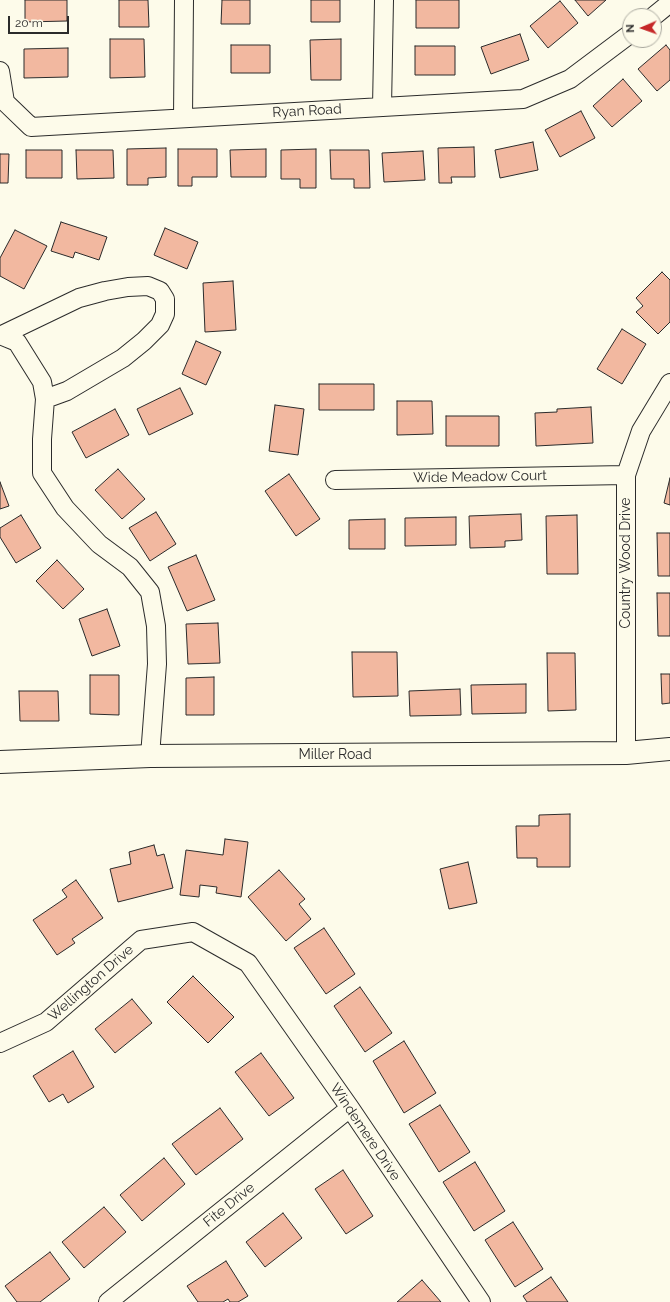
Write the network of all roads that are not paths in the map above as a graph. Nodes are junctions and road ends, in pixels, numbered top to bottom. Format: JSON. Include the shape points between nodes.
{"nodes":[{"id":1,"x":184,"y":0,"type":"edge"},
{"id":2,"x":384,"y":0,"type":"edge"},
{"id":3,"x":670,"y":3,"type":"edge"},
{"id":4,"x":662,"y":10,"type":"edge"},
{"id":5,"x":622,"y":40,"type":"edge"},
{"id":6,"x":0,"y":72,"type":"edge"},
{"id":7,"x":382,"y":107,"type":"junction"},
{"id":8,"x":183,"y":118,"type":"junction"},
{"id":9,"x":1,"y":335,"type":"edge"},
{"id":10,"x":670,"y":383,"type":"edge"},
{"id":11,"x":45,"y":399,"type":"junction"},
{"id":12,"x":626,"y":475,"type":"junction"},
{"id":13,"x":335,"y":480,"type":"dead end"},
{"id":14,"x":670,"y":749,"type":"edge"},
{"id":15,"x":626,"y":753,"type":"junction"},
{"id":16,"x":150,"y":756,"type":"junction"},
{"id":17,"x":0,"y":762,"type":"edge"},
{"id":18,"x":248,"y":963,"type":"joint"},
{"id":19,"x":0,"y":1043,"type":"edge"},
{"id":20,"x":350,"y":1108,"type":"junction"},
{"id":21,"x":108,"y":1302,"type":"edge"},
{"id":22,"x":481,"y":1302,"type":"edge"}],
"edges":[{"from":1,"to":8,"type":"street"},
{"from":2,"to":7,"type":"street"},
{"from":3,"to":4,"type":"street"},
{"from":5,"to":7,"type":"street","name":"Ryan Road","via":[[570,79],[523,99]]},
{"from":6,"to":8,"type":"street","name":"Ryan Road","via":[[5,102],[31,127]]},
{"from":7,"to":8,"type":"street","name":"Ryan Road"},
{"from":9,"to":11,"type":"street","via":[[17,342],[42,382]]},
{"from":9,"to":11,"type":"street","via":[[79,298],[128,286],[148,286],[160,291],[165,299],[165,314],[160,325],[144,341],[123,358],[79,384]]},
{"from":10,"to":12,"type":"street","name":"Country Wood Drive","via":[[641,430]]},
{"from":11,"to":16,"type":"street","via":[[42,473],[64,508],[99,544],[130,567],[150,592],[156,626],[157,664]]},
{"from":12,"to":13,"type":"street","name":"Wide Meadow Court"},
{"from":12,"to":15,"type":"street","name":"Country Wood Drive"},
{"from":14,"to":15,"type":"street","name":"Miller Road"},
{"from":15,"to":16,"type":"street","name":"Miller Road"},
{"from":16,"to":17,"type":"street","name":"Miller Road"},
{"from":18,"to":19,"type":"street","name":"Wellington Drive","via":[[193,932],[141,940],[46,1022]]},
{"from":18,"to":20,"type":"street","name":"Windemere Drive"},
{"from":20,"to":21,"type":"street","name":"Fite Drive"},
{"from":20,"to":22,"type":"street","name":"Windemere Drive"}]}
